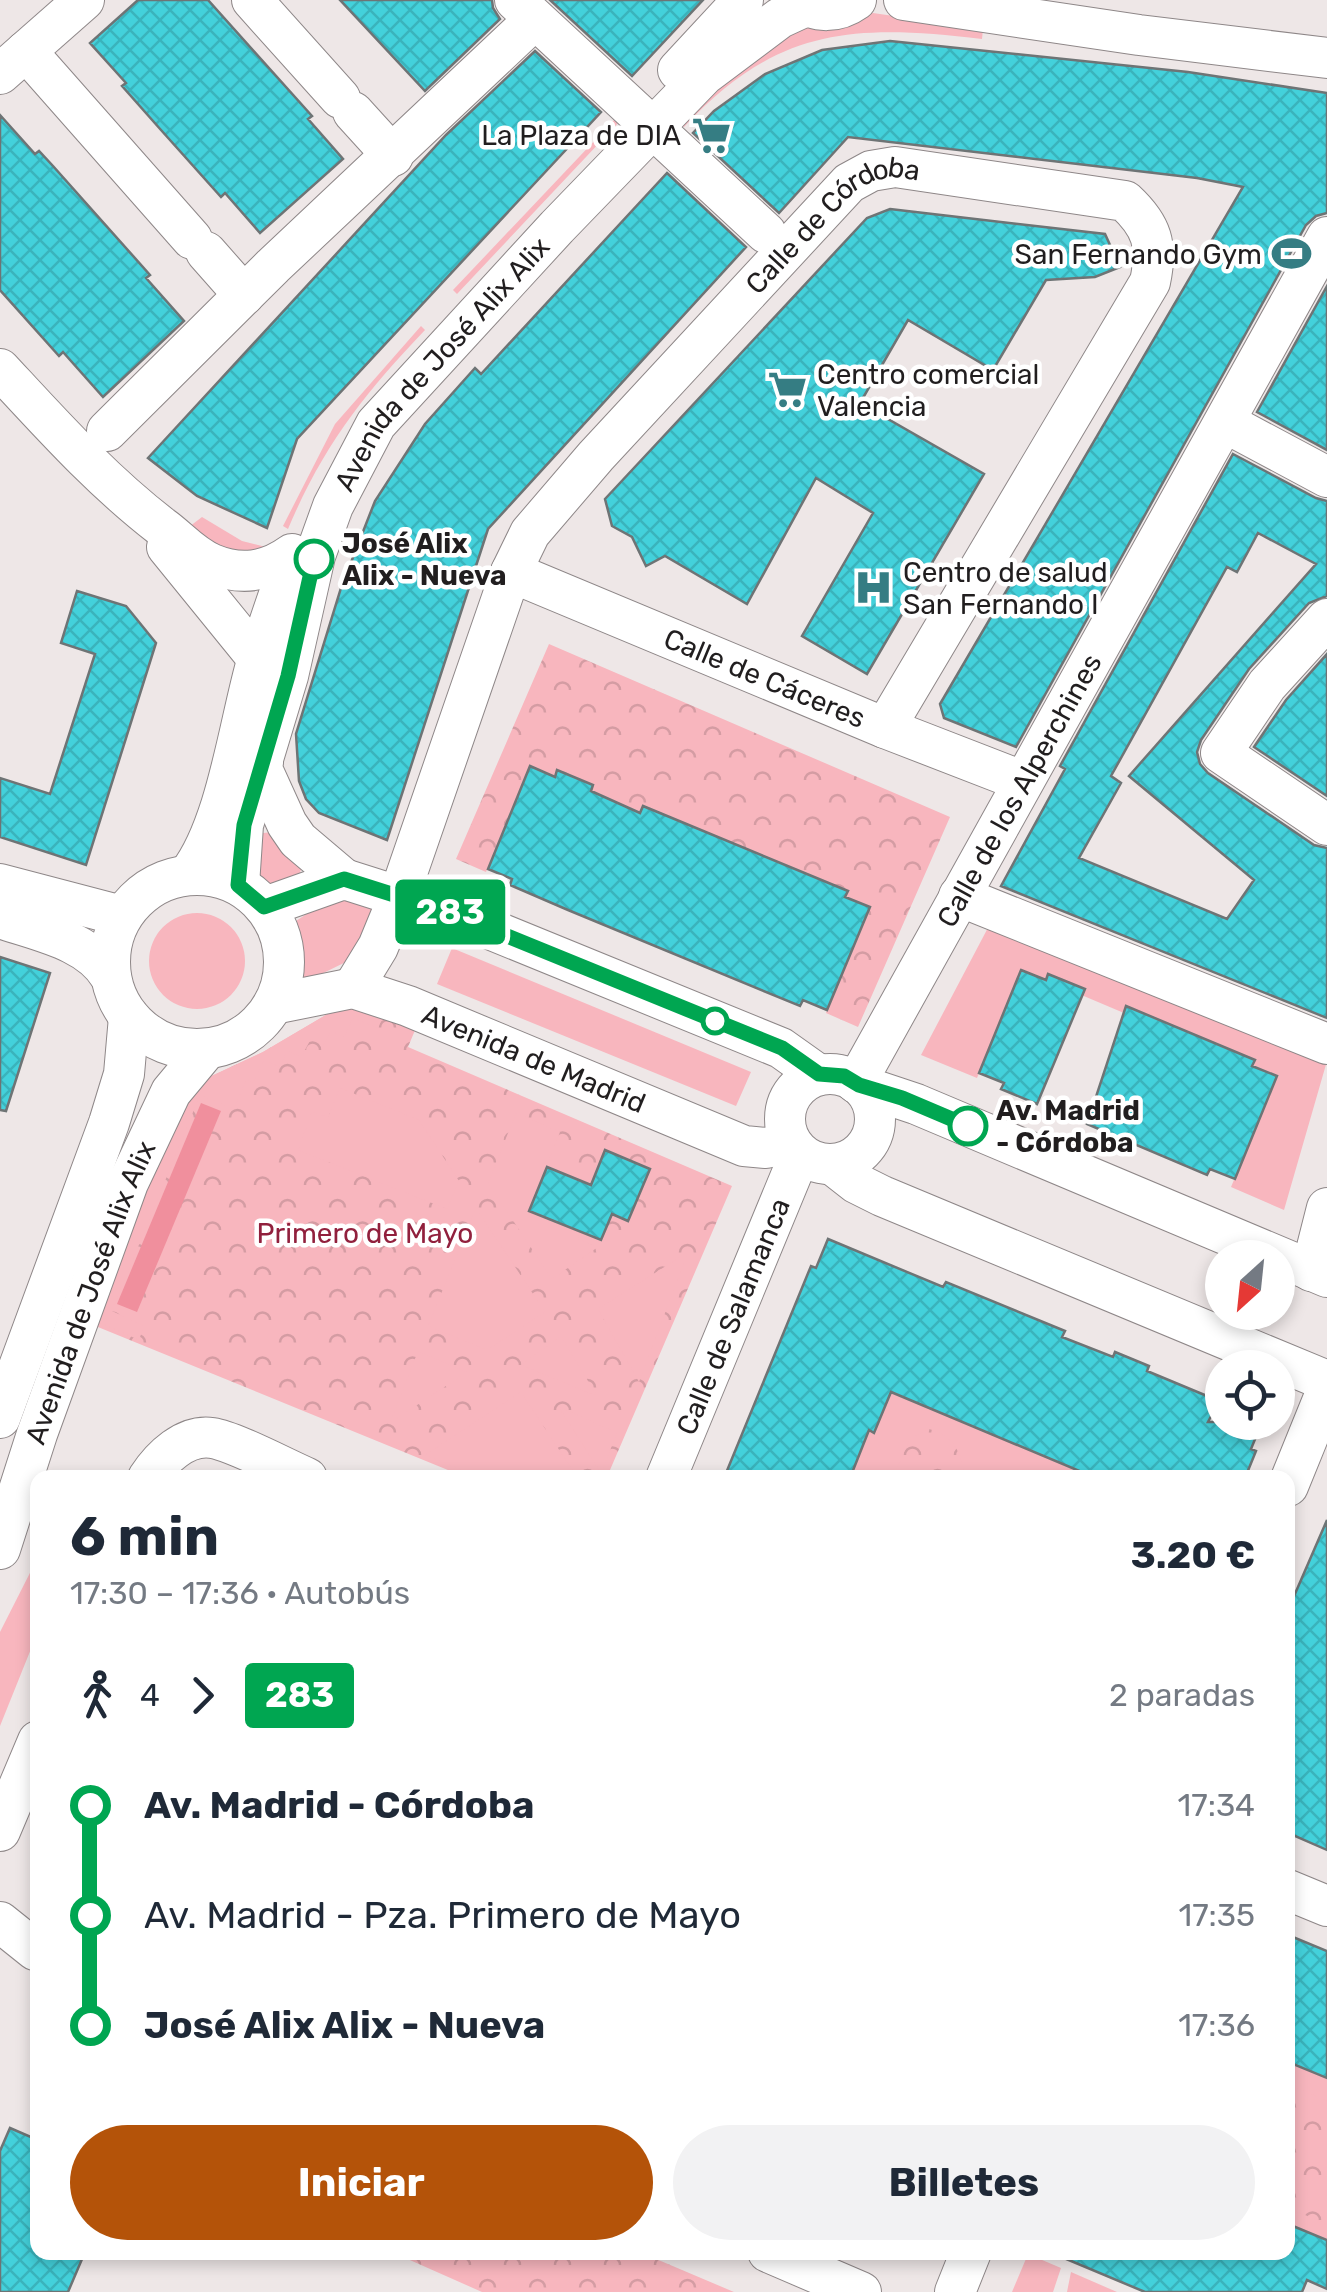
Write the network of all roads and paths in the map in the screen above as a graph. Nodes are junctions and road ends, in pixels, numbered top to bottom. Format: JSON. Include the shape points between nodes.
{"nodes":[{"id":1,"x":84,"y":0,"type":"edge"},
{"id":2,"x":252,"y":0,"type":"edge"},
{"id":3,"x":743,"y":0,"type":"edge"},
{"id":4,"x":856,"y":0,"type":"edge"},
{"id":5,"x":904,"y":0,"type":"edge"},
{"id":6,"x":802,"y":3,"type":"edge"},
{"id":7,"x":954,"y":4,"type":"edge"},
{"id":8,"x":524,"y":10,"type":"edge"},
{"id":9,"x":1327,"y":58,"type":"edge"},
{"id":10,"x":13,"y":63,"type":"edge"},
{"id":11,"x":645,"y":121,"type":"junction"},
{"id":12,"x":393,"y":156,"type":"junction"},
{"id":13,"x":766,"y":233,"type":"dead end"},
{"id":14,"x":1327,"y":236,"type":"edge"},
{"id":15,"x":244,"y":296,"type":"junction"},
{"id":16,"x":0,"y":369,"type":"edge"},
{"id":17,"x":1226,"y":423,"type":"junction"},
{"id":18,"x":107,"y":432,"type":"dead end"},
{"id":19,"x":1327,"y":477,"type":"edge"},
{"id":20,"x":133,"y":506,"type":"junction"},
{"id":21,"x":292,"y":554,"type":"junction"},
{"id":22,"x":511,"y":572,"type":"junction"},
{"id":23,"x":1327,"y":619,"type":"edge"},
{"id":24,"x":258,"y":658,"type":"junction"},
{"id":25,"x":886,"y":728,"type":"junction"},
{"id":26,"x":267,"y":748,"type":"junction"},
{"id":27,"x":1022,"y":781,"type":"junction"},
{"id":28,"x":1327,"y":825,"type":"edge"},
{"id":29,"x":188,"y":875,"type":"junction"},
{"id":30,"x":344,"y":879,"type":"junction"},
{"id":31,"x":0,"y":884,"type":"edge"},
{"id":32,"x":252,"y":896,"type":"junction"},
{"id":33,"x":400,"y":896,"type":"junction"},
{"id":34,"x":959,"y":896,"type":"junction"},
{"id":35,"x":122,"y":916,"type":"junction"},
{"id":36,"x":0,"y":918,"type":"edge"},
{"id":37,"x":110,"y":976,"type":"junction"},
{"id":38,"x":353,"y":988,"type":"junction"},
{"id":39,"x":274,"y":1004,"type":"junction"},
{"id":40,"x":129,"y":1017,"type":"junction"},
{"id":41,"x":1327,"y":1044,"type":"edge"},
{"id":42,"x":206,"y":1050,"type":"junction"},
{"id":43,"x":845,"y":1081,"type":"junction"},
{"id":44,"x":808,"y":1154,"type":"junction"},
{"id":45,"x":1327,"y":1208,"type":"edge"},
{"id":46,"x":1319,"y":1274,"type":"edge"},
{"id":47,"x":45,"y":1296,"type":"junction"},
{"id":48,"x":0,"y":1353,"type":"edge"},
{"id":49,"x":1327,"y":1381,"type":"edge"},
{"id":50,"x":1327,"y":1390,"type":"edge"},
{"id":51,"x":3,"y":1402,"type":"edge"},
{"id":52,"x":18,"y":1439,"type":"edge"},
{"id":53,"x":156,"y":1466,"type":"edge"},
{"id":54,"x":288,"y":1470,"type":"edge"},
{"id":55,"x":670,"y":1470,"type":"edge"},
{"id":56,"x":1294,"y":1470,"type":"edge"},
{"id":57,"x":0,"y":1549,"type":"edge"},
{"id":58,"x":30,"y":1761,"type":"edge"},
{"id":59,"x":0,"y":1831,"type":"edge"},
{"id":60,"x":1295,"y":1893,"type":"edge"},
{"id":61,"x":1327,"y":1906,"type":"edge"},
{"id":62,"x":0,"y":1922,"type":"edge"},
{"id":63,"x":24,"y":1948,"type":"edge"},
{"id":64,"x":787,"y":2260,"type":"edge"},
{"id":65,"x":968,"y":2260,"type":"edge"},
{"id":66,"x":861,"y":2292,"type":"edge"},
{"id":67,"x":955,"y":2292,"type":"edge"}],
"edges":[{"from":1,"to":10,"type":"street"},
{"from":2,"to":12,"type":"street"},
{"from":3,"to":11,"type":"street","name":"Avenida de José Alix Alix"},
{"from":4,"to":6,"type":"street","via":[[836,10]]},
{"from":5,"to":7,"type":"street"},
{"from":6,"to":11,"type":"street","name":"Avenida de José Alix Alix"},
{"from":7,"to":9,"type":"street"},
{"from":8,"to":11,"type":"street"},
{"from":8,"to":12,"type":"street"},
{"from":10,"to":15,"type":"street"},
{"from":11,"to":13,"type":"street"},
{"from":11,"to":21,"type":"street","name":"Avenida de José Alix Alix","via":[[448,317],[365,414]]},
{"from":11,"to":26,"type":"street","name":"Avenida de José Alix Alix","via":[[376,424],[332,506],[315,556]]},
{"from":12,"to":15,"type":"street"},
{"from":14,"to":17,"type":"street","name":"Calle de los Alperchines"},
{"from":15,"to":18,"type":"street"},
{"from":16,"to":20,"type":"street"},
{"from":17,"to":19,"type":"street"},
{"from":17,"to":27,"type":"street","name":"Calle de los Alperchines"},
{"from":20,"to":21,"type":"street","via":[[213,564],[272,568]]},
{"from":20,"to":24,"type":"street"},
{"from":21,"to":24,"type":"street","name":"Avenida de José Alix Alix"},
{"from":22,"to":25,"type":"street","name":"Calle de Cáceres"},
{"from":22,"to":25,"type":"street","name":"Calle de Córdoba","via":[[530,533],[584,469],[849,183],[895,167],[1124,201],[1140,214],[1155,244],[1150,282]]},
{"from":22,"to":33,"type":"street","name":"Calle de Córdoba"},
{"from":23,"to":28,"type":"street","via":[[1267,685],[1221,753]]},
{"from":24,"to":26,"type":"street","via":[[267,689]]},
{"from":24,"to":29,"type":"street","name":"Avenida de José Alix Alix","via":[[217,817]]},
{"from":25,"to":27,"type":"street","name":"Calle de Cáceres"},
{"from":26,"to":30,"type":"street","via":[[262,769],[287,824]]},
{"from":26,"to":32,"type":"street","name":"Avenida de José Alix Alix","via":[[244,825]]},
{"from":27,"to":34,"type":"street","name":"Calle de los Alperchines"},
{"from":29,"to":32,"type":"street","via":[[214,876]]},
{"from":29,"to":35,"type":"street","via":[[156,884]]},
{"from":30,"to":32,"type":"street"},
{"from":30,"to":33,"type":"street"},
{"from":31,"to":35,"type":"street"},
{"from":32,"to":39,"type":"street","via":[[282,939],[284,970]]},
{"from":33,"to":38,"type":"street","name":"Calle de Córdoba"},
{"from":33,"to":43,"type":"street","via":[[782,1048]]},
{"from":34,"to":41,"type":"street"},
{"from":34,"to":43,"type":"street","name":"Calle de los Alperchines"},
{"from":35,"to":37,"type":"street"},
{"from":36,"to":37,"type":"street","via":[[68,941]]},
{"from":37,"to":40,"type":"street"},
{"from":38,"to":39,"type":"street","name":"Avenida de Madrid"},
{"from":38,"to":44,"type":"street","name":"Avenida de Madrid","via":[[744,1146]]},
{"from":39,"to":42,"type":"street","via":[[244,1037]]},
{"from":40,"to":42,"type":"street","via":[[150,1036]]},
{"from":40,"to":47,"type":"street","name":"Avenida de José Alix Alix","via":[[124,1074]]},
{"from":42,"to":52,"type":"street","name":"Avenida de José Alix Alix","via":[[171,1092],[142,1151]]},
{"from":43,"to":44,"type":"street","via":[[801,1085],[790,1102],[786,1122]]},
{"from":43,"to":44,"type":"street","via":[[873,1110],[873,1129],[859,1153]]},
{"from":43,"to":46,"type":"street","via":[[916,1104]]},
{"from":44,"to":49,"type":"street","via":[[882,1196]]},
{"from":44,"to":55,"type":"street","name":"Calle de Salamanca"},
{"from":45,"to":46,"type":"street"},
{"from":47,"to":48,"type":"street","name":"Avenida de José Alix Alix","via":[[18,1339]]},
{"from":47,"to":51,"type":"street","name":"Avenida de José Alix Alix"},
{"from":50,"to":56,"type":"street"},
{"from":51,"to":52,"type":"street"},
{"from":52,"to":57,"type":"street","name":"Avenida de José Alix Alix"},
{"from":53,"to":54,"type":"street","via":[[186,1443],[210,1438]]},
{"from":58,"to":59,"type":"street"},
{"from":60,"to":61,"type":"street"},
{"from":62,"to":63,"type":"street"},
{"from":64,"to":66,"type":"street"},
{"from":65,"to":67,"type":"street"}]}
